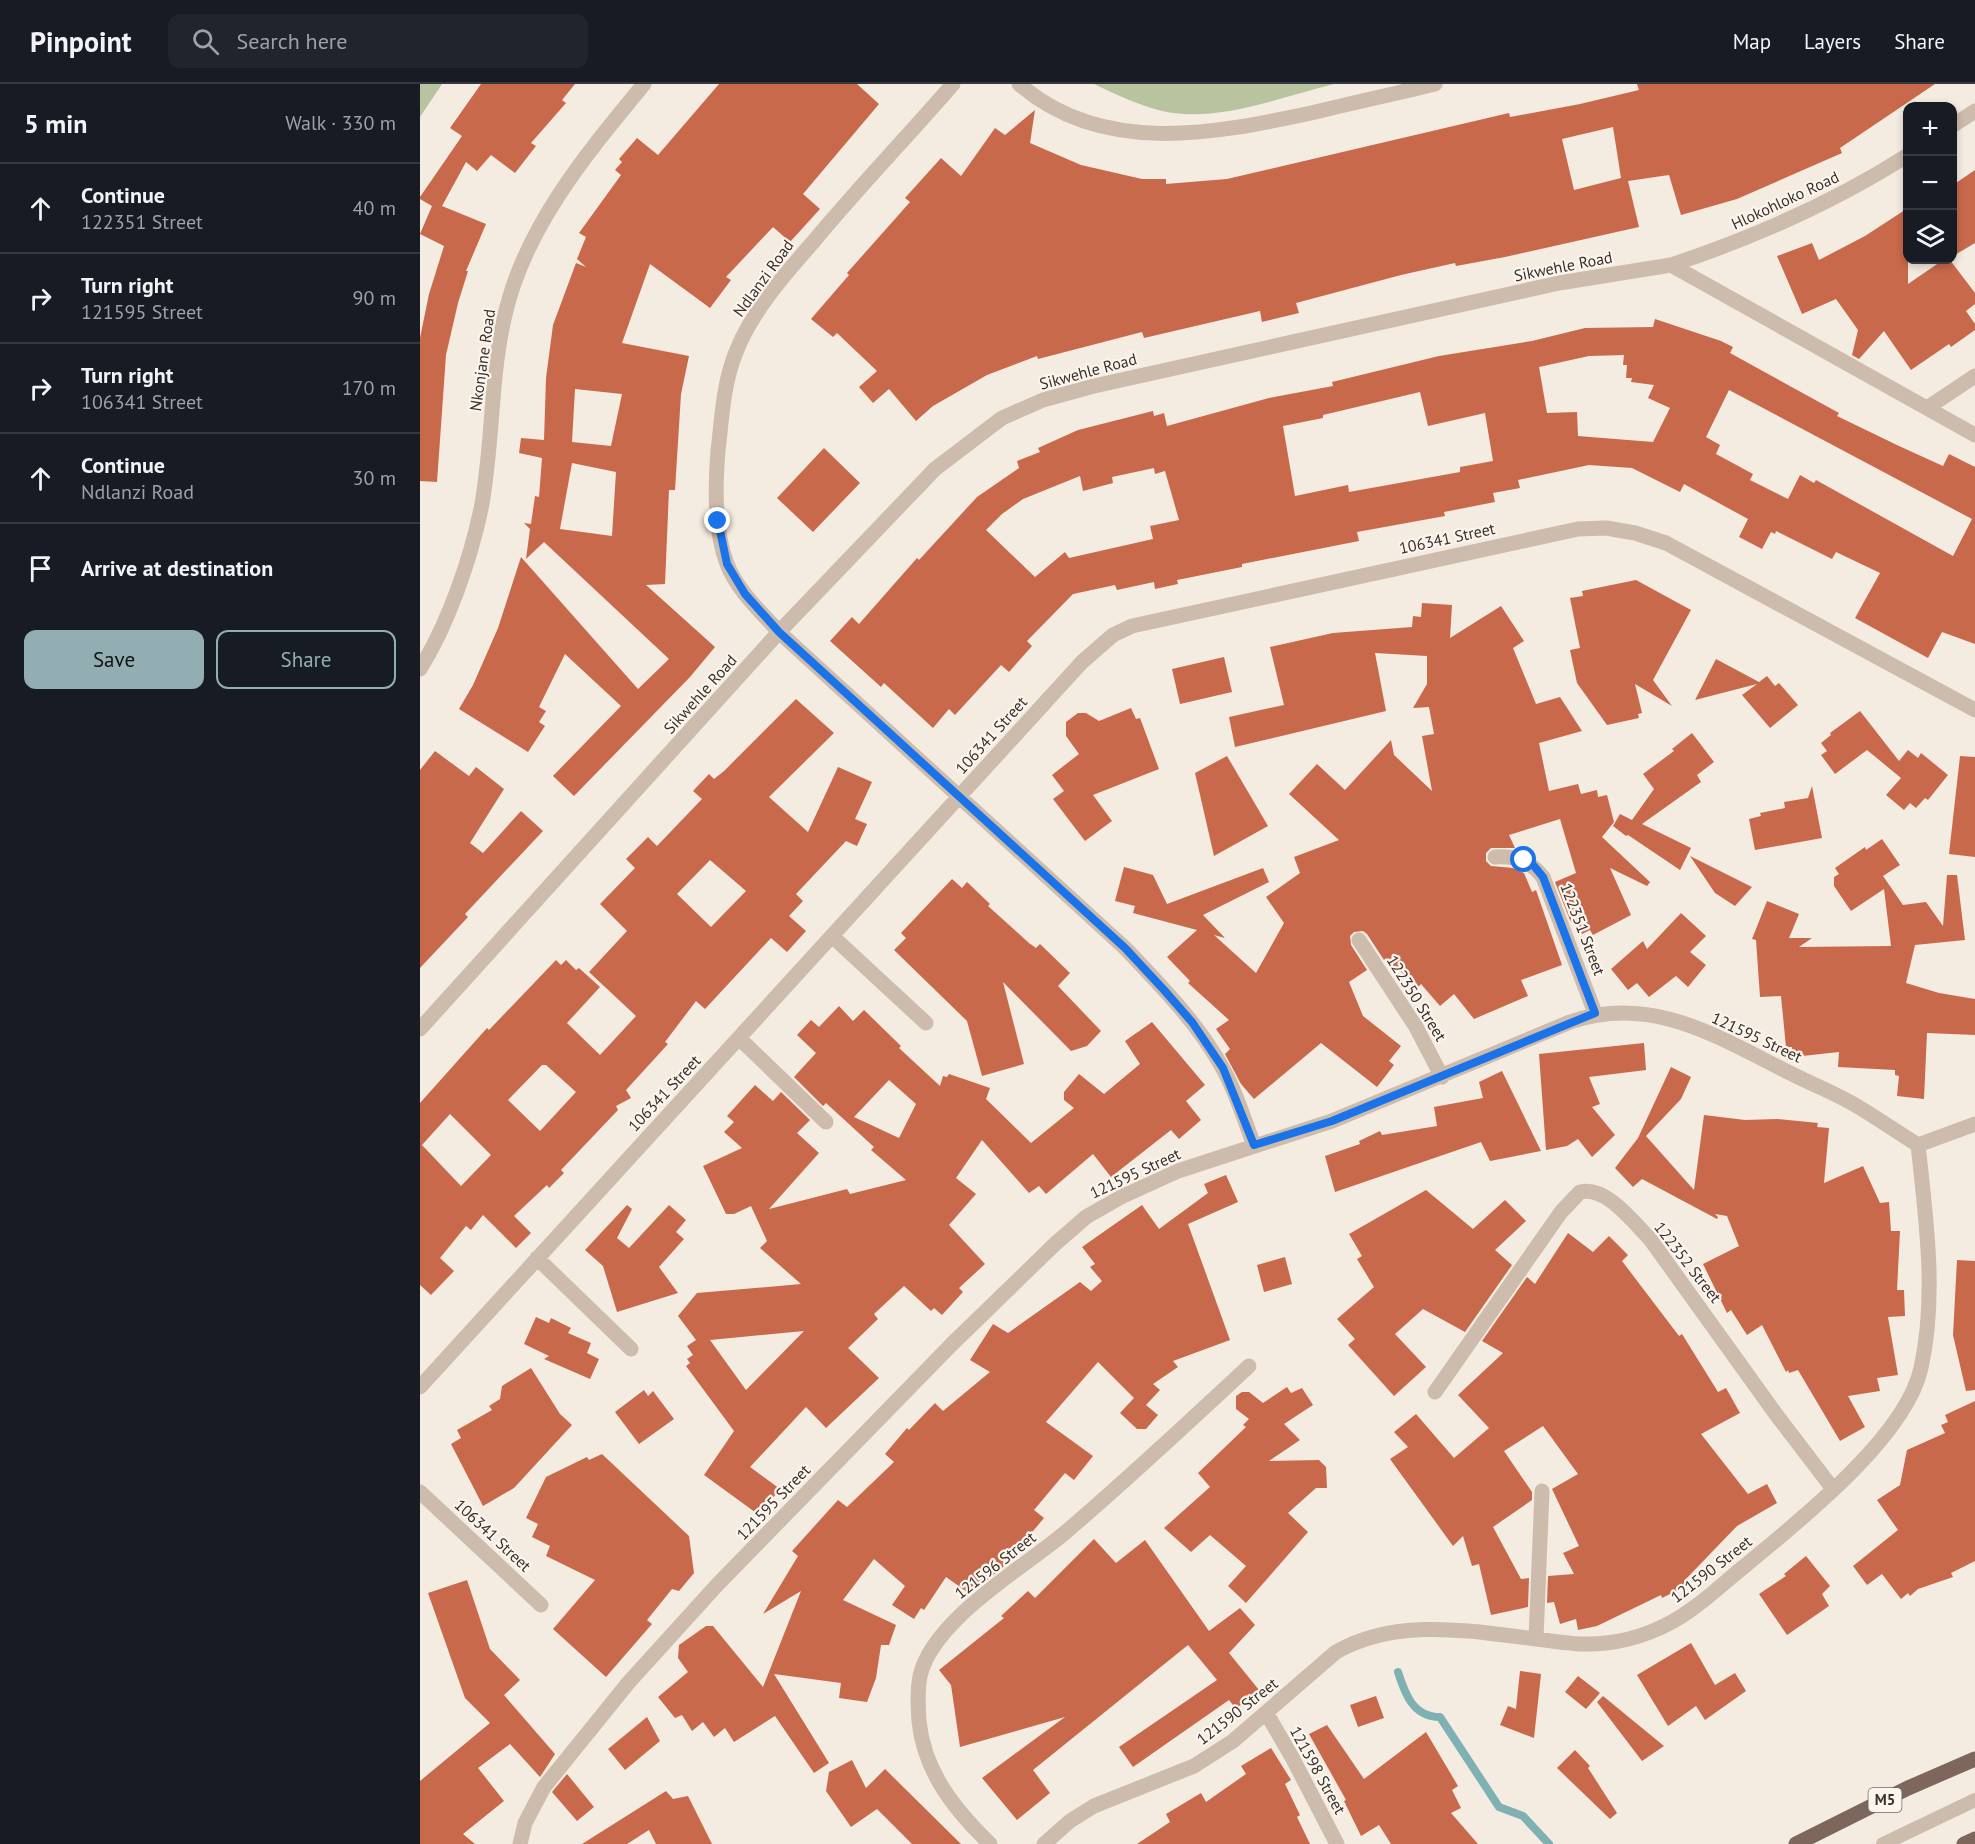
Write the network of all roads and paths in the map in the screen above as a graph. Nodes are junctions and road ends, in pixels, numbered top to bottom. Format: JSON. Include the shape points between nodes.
{"nodes":[{"id":1,"x":644,"y":84,"type":"edge"},
{"id":2,"x":953,"y":84,"type":"edge"},
{"id":3,"x":1019,"y":84,"type":"edge"},
{"id":4,"x":1435,"y":84,"type":"edge"},
{"id":5,"x":1975,"y":111,"type":"edge"},
{"id":6,"x":1957,"y":123,"type":"edge"},
{"id":7,"x":1906,"y":156,"type":"edge"},
{"id":8,"x":1671,"y":265,"type":"junction"},
{"id":9,"x":1975,"y":376,"type":"edge"},
{"id":10,"x":1927,"y":408,"type":"junction"},
{"id":11,"x":1975,"y":435,"type":"edge"},
{"id":12,"x":779,"y":632,"type":"junction"},
{"id":13,"x":420,"y":669,"type":"edge"},
{"id":14,"x":1975,"y":710,"type":"edge"},
{"id":15,"x":959,"y":797,"type":"junction"},
{"id":16,"x":1495,"y":857,"type":"dead end"},
{"id":17,"x":832,"y":936,"type":"junction"},
{"id":18,"x":1359,"y":940,"type":"dead end"},
{"id":19,"x":1595,"y":1013,"type":"junction"},
{"id":20,"x":926,"y":1023,"type":"dead end"},
{"id":21,"x":420,"y":1029,"type":"edge"},
{"id":22,"x":739,"y":1038,"type":"junction"},
{"id":23,"x":1442,"y":1077,"type":"junction"},
{"id":24,"x":826,"y":1122,"type":"dead end"},
{"id":25,"x":1975,"y":1124,"type":"edge"},
{"id":26,"x":1254,"y":1145,"type":"junction"},
{"id":27,"x":1918,"y":1145,"type":"junction"},
{"id":28,"x":537,"y":1258,"type":"junction"},
{"id":29,"x":631,"y":1349,"type":"dead end"},
{"id":30,"x":1249,"y":1366,"type":"dead end"},
{"id":31,"x":420,"y":1387,"type":"edge"},
{"id":32,"x":1435,"y":1392,"type":"dead end"},
{"id":33,"x":1833,"y":1489,"type":"junction"},
{"id":34,"x":1542,"y":1491,"type":"dead end"},
{"id":35,"x":420,"y":1492,"type":"edge"},
{"id":36,"x":541,"y":1605,"type":"dead end"},
{"id":37,"x":1536,"y":1639,"type":"junction"},
{"id":38,"x":1267,"y":1714,"type":"junction"},
{"id":39,"x":1975,"y":1759,"type":"edge"},
{"id":40,"x":1975,"y":1800,"type":"edge"},
{"id":41,"x":1975,"y":1839,"type":"edge"},
{"id":42,"x":520,"y":1844,"type":"edge"},
{"id":43,"x":990,"y":1844,"type":"edge"},
{"id":44,"x":1044,"y":1844,"type":"edge"},
{"id":45,"x":1337,"y":1844,"type":"edge"},
{"id":46,"x":1796,"y":1844,"type":"edge"},
{"id":47,"x":1883,"y":1844,"type":"edge"},
{"id":48,"x":1964,"y":1844,"type":"edge"}],
"edges":[{"from":1,"to":13,"type":"street","name":"Nkonjane Road","via":[[549,209],[521,265],[504,319],[481,509],[456,594]]},
{"from":2,"to":12,"type":"street","name":"Ndlanzi Road","via":[[796,261],[753,319],[736,353],[724,393],[717,464],[718,521],[727,564],[745,594]]},
{"from":3,"to":4,"type":"street","via":[[1078,120],[1113,130],[1164,134],[1241,128]]},
{"from":5,"to":6,"type":"street"},
{"from":7,"to":8,"type":"street","name":"Hlokohloko Road","via":[[1817,208]]},
{"from":8,"to":10,"type":"street"},
{"from":8,"to":12,"type":"street","name":"Sikwehle Road","via":[[1559,283],[1043,400],[1002,418],[935,469]]},
{"from":9,"to":10,"type":"street"},
{"from":10,"to":11,"type":"street"},
{"from":12,"to":15,"type":"street","name":"106341 Street"},
{"from":12,"to":21,"type":"street","name":"Sikwehle Road"},
{"from":14,"to":15,"type":"street","name":"106341 Street","via":[[1666,543],[1606,528],[1578,529],[1132,626],[1098,646]]},
{"from":15,"to":17,"type":"street","name":"106341 Street"},
{"from":15,"to":26,"type":"street","name":"106341 Street","via":[[1125,948],[1192,1022],[1223,1068]]},
{"from":16,"to":19,"type":"street","name":"122351 Street","via":[[1524,860],[1543,877]]},
{"from":17,"to":20,"type":"street"},
{"from":17,"to":22,"type":"street","name":"106341 Street"},
{"from":18,"to":23,"type":"street","name":"122350 Street","via":[[1416,1027]]},
{"from":19,"to":23,"type":"street","name":"121595 Street"},
{"from":19,"to":27,"type":"street","name":"121595 Street","via":[[1638,1013],[1670,1019],[1723,1038],[1850,1102]]},
{"from":22,"to":24,"type":"street"},
{"from":22,"to":28,"type":"street","name":"106341 Street"},
{"from":23,"to":26,"type":"street","name":"121595 Street","via":[[1332,1121]]},
{"from":25,"to":27,"type":"street"},
{"from":26,"to":42,"type":"street","name":"121595 Street","via":[[1178,1171],[1122,1197],[1086,1217],[1055,1244],[725,1577],[629,1682],[544,1788],[525,1823]]},
{"from":27,"to":33,"type":"street","name":"121590 Street","via":[[1930,1307],[1921,1371],[1906,1405],[1881,1439]]},
{"from":28,"to":29,"type":"street"},
{"from":28,"to":31,"type":"street","name":"106341 Street"},
{"from":30,"to":43,"type":"street","name":"121596 Street","via":[[1104,1500],[964,1613],[928,1654],[917,1695],[928,1762],[940,1785]]},
{"from":32,"to":33,"type":"street","name":"122352 Street","via":[[1561,1212],[1580,1192],[1597,1192],[1650,1239]]},
{"from":33,"to":37,"type":"street","name":"121590 Street","via":[[1692,1610],[1670,1622],[1636,1637],[1607,1643]]},
{"from":34,"to":37,"type":"street"},
{"from":35,"to":36,"type":"street","name":"106341 Street"},
{"from":37,"to":38,"type":"street","name":"121590 Street","via":[[1431,1628],[1375,1635],[1336,1652]]},
{"from":38,"to":44,"type":"street","name":"121590 Street","via":[[1194,1766],[1094,1806]]},
{"from":38,"to":45,"type":"street","name":"121598 Street"},
{"from":39,"to":46,"type":"main road","number":"M5"},
{"from":40,"to":47,"type":"lane"},
{"from":41,"to":48,"type":"main road"}]}
